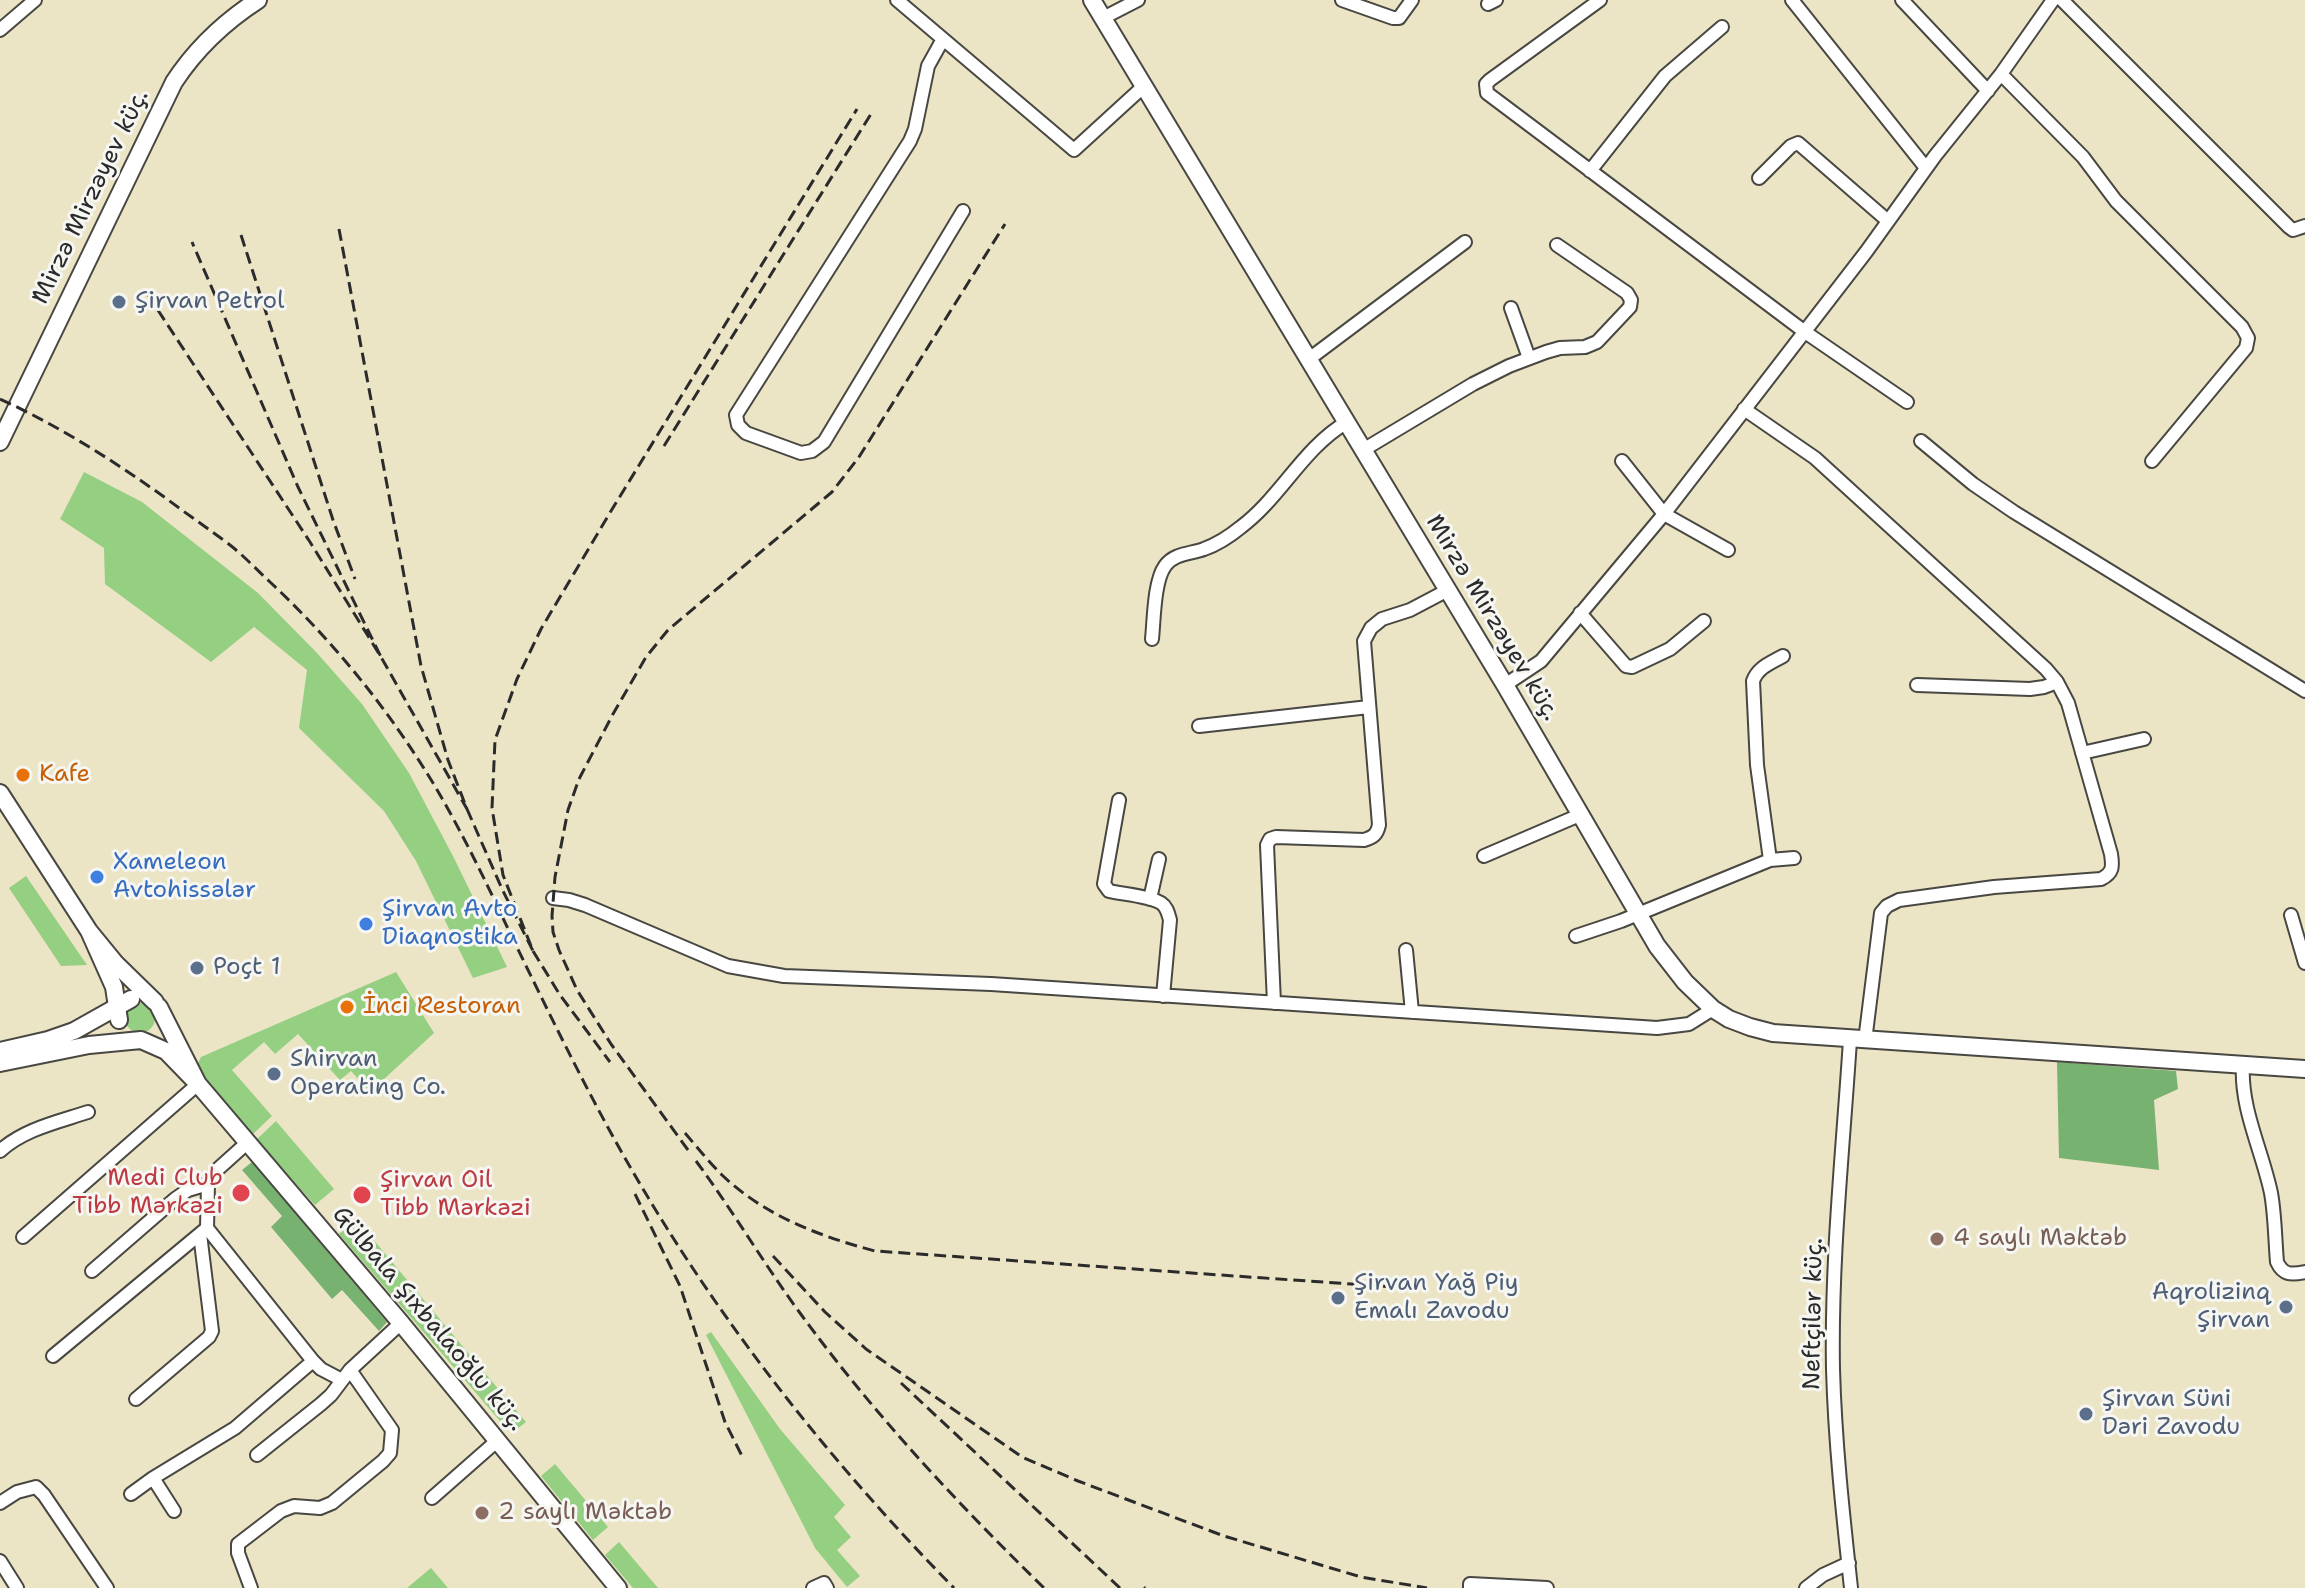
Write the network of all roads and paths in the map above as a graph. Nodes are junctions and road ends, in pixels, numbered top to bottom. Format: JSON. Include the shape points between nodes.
{"nodes":[{"id":1,"x":35,"y":0,"type":"edge"},
{"id":2,"x":897,"y":0,"type":"edge"},
{"id":3,"x":1092,"y":0,"type":"edge"},
{"id":4,"x":1138,"y":0,"type":"edge"},
{"id":5,"x":1412,"y":0,"type":"edge"},
{"id":6,"x":1600,"y":0,"type":"edge"},
{"id":7,"x":1792,"y":0,"type":"edge"},
{"id":8,"x":1902,"y":0,"type":"edge"},
{"id":9,"x":2053,"y":0,"type":"edge"},
{"id":10,"x":2062,"y":0,"type":"edge"},
{"id":11,"x":1350,"y":1,"type":"edge"},
{"id":12,"x":247,"y":3,"type":"edge"},
{"id":13,"x":1103,"y":18,"type":"junction"},
{"id":14,"x":1722,"y":27,"type":"dead end"},
{"id":15,"x":0,"y":29,"type":"edge"},
{"id":16,"x":943,"y":39,"type":"junction"},
{"id":17,"x":2001,"y":74,"type":"junction"},
{"id":18,"x":1144,"y":86,"type":"junction"},
{"id":19,"x":1988,"y":91,"type":"junction"},
{"id":20,"x":1926,"y":168,"type":"junction"},
{"id":21,"x":1590,"y":171,"type":"junction"},
{"id":22,"x":1759,"y":178,"type":"dead end"},
{"id":23,"x":963,"y":211,"type":"dead end"},
{"id":24,"x":1888,"y":221,"type":"junction"},
{"id":25,"x":2305,"y":226,"type":"edge"},
{"id":26,"x":1465,"y":242,"type":"dead end"},
{"id":27,"x":1557,"y":245,"type":"dead end"},
{"id":28,"x":1511,"y":308,"type":"dead end"},
{"id":29,"x":1805,"y":332,"type":"junction"},
{"id":30,"x":1529,"y":358,"type":"junction"},
{"id":31,"x":1309,"y":359,"type":"junction"},
{"id":32,"x":1907,"y":402,"type":"dead end"},
{"id":33,"x":1744,"y":409,"type":"junction"},
{"id":34,"x":1347,"y":422,"type":"junction"},
{"id":35,"x":1921,"y":441,"type":"dead end"},
{"id":36,"x":0,"y":442,"type":"edge"},
{"id":37,"x":1363,"y":450,"type":"junction"},
{"id":38,"x":1622,"y":461,"type":"dead end"},
{"id":39,"x":2152,"y":461,"type":"dead end"},
{"id":40,"x":1664,"y":514,"type":"junction"},
{"id":41,"x":1728,"y":550,"type":"dead end"},
{"id":42,"x":1448,"y":590,"type":"junction"},
{"id":43,"x":1580,"y":613,"type":"junction"},
{"id":44,"x":1704,"y":621,"type":"dead end"},
{"id":45,"x":1152,"y":639,"type":"dead end"},
{"id":46,"x":1783,"y":656,"type":"dead end"},
{"id":47,"x":2057,"y":682,"type":"junction"},
{"id":48,"x":1505,"y":685,"type":"junction"},
{"id":49,"x":1917,"y":685,"type":"dead end"},
{"id":50,"x":2305,"y":691,"type":"edge"},
{"id":51,"x":1369,"y":707,"type":"junction"},
{"id":52,"x":1199,"y":726,"type":"dead end"},
{"id":53,"x":2144,"y":739,"type":"dead end"},
{"id":54,"x":2082,"y":753,"type":"junction"},
{"id":55,"x":0,"y":793,"type":"edge"},
{"id":56,"x":1119,"y":800,"type":"dead end"},
{"id":57,"x":1582,"y":814,"type":"junction"},
{"id":58,"x":1484,"y":856,"type":"dead end"},
{"id":59,"x":1794,"y":858,"type":"dead end"},
{"id":60,"x":1159,"y":859,"type":"dead end"},
{"id":61,"x":1770,"y":860,"type":"junction"},
{"id":62,"x":553,"y":898,"type":"dead end"},
{"id":63,"x":1150,"y":899,"type":"junction"},
{"id":64,"x":1638,"y":914,"type":"junction"},
{"id":65,"x":2291,"y":915,"type":"dead end"},
{"id":66,"x":89,"y":931,"type":"junction"},
{"id":67,"x":1576,"y":936,"type":"dead end"},
{"id":68,"x":1406,"y":950,"type":"dead end"},
{"id":69,"x":2305,"y":963,"type":"edge"},
{"id":70,"x":1163,"y":996,"type":"junction"},
{"id":71,"x":1274,"y":1003,"type":"junction"},
{"id":72,"x":157,"y":1005,"type":"junction"},
{"id":73,"x":123,"y":1009,"type":"junction"},
{"id":74,"x":1713,"y":1009,"type":"junction"},
{"id":75,"x":1412,"y":1012,"type":"junction"},
{"id":76,"x":141,"y":1040,"type":"junction"},
{"id":77,"x":1858,"y":1040,"type":"junction"},
{"id":78,"x":0,"y":1051,"type":"edge"},
{"id":79,"x":0,"y":1063,"type":"edge"},
{"id":80,"x":2243,"y":1064,"type":"junction"},
{"id":81,"x":2305,"y":1069,"type":"edge"},
{"id":82,"x":198,"y":1084,"type":"junction"},
{"id":83,"x":88,"y":1112,"type":"dead end"},
{"id":84,"x":248,"y":1142,"type":"junction"},
{"id":85,"x":2,"y":1145,"type":"edge"},
{"id":86,"x":208,"y":1184,"type":"junction"},
{"id":87,"x":203,"y":1231,"type":"junction"},
{"id":88,"x":23,"y":1237,"type":"dead end"},
{"id":89,"x":92,"y":1271,"type":"dead end"},
{"id":90,"x":2305,"y":1272,"type":"edge"},
{"id":91,"x":401,"y":1323,"type":"junction"},
{"id":92,"x":53,"y":1356,"type":"dead end"},
{"id":93,"x":313,"y":1361,"type":"junction"},
{"id":94,"x":346,"y":1375,"type":"junction"},
{"id":95,"x":136,"y":1399,"type":"dead end"},
{"id":96,"x":498,"y":1440,"type":"junction"},
{"id":97,"x":257,"y":1455,"type":"dead end"},
{"id":98,"x":153,"y":1478,"type":"junction"},
{"id":99,"x":131,"y":1494,"type":"dead end"},
{"id":100,"x":432,"y":1498,"type":"dead end"},
{"id":101,"x":0,"y":1503,"type":"edge"},
{"id":102,"x":174,"y":1511,"type":"dead end"},
{"id":103,"x":0,"y":1561,"type":"edge"},
{"id":104,"x":1849,"y":1563,"type":"junction"},
{"id":105,"x":17,"y":1588,"type":"edge"},
{"id":106,"x":107,"y":1588,"type":"edge"},
{"id":107,"x":251,"y":1588,"type":"edge"},
{"id":108,"x":618,"y":1588,"type":"edge"},
{"id":109,"x":813,"y":1588,"type":"edge"},
{"id":110,"x":827,"y":1588,"type":"edge"},
{"id":111,"x":1470,"y":1588,"type":"edge"},
{"id":112,"x":1547,"y":1588,"type":"edge"},
{"id":113,"x":1806,"y":1588,"type":"edge"},
{"id":114,"x":1851,"y":1588,"type":"edge"}],
"edges":[{"from":1,"to":15,"type":"street"},
{"from":2,"to":16,"type":"street"},
{"from":3,"to":13,"type":"main road","name":"Mirzə Mirzəyev küç."},
{"from":4,"to":13,"type":"street"},
{"from":5,"to":11,"type":"street","via":[[1399,18]]},
{"from":6,"to":21,"type":"street","via":[[1490,80],[1485,89]]},
{"from":7,"to":20,"type":"street"},
{"from":8,"to":19,"type":"street"},
{"from":9,"to":17,"type":"street"},
{"from":10,"to":25,"type":"street","via":[[2289,227]]},
{"from":12,"to":36,"type":"main road","name":"Mirzə Mirzəyev küç.","via":[[207,40],[174,82]]},
{"from":13,"to":18,"type":"main road","name":"Mirzə Mirzəyev küç."},
{"from":14,"to":21,"type":"street","via":[[1665,76]]},
{"from":16,"to":18,"type":"street","via":[[1074,150]]},
{"from":16,"to":23,"type":"street","via":[[928,66],[910,141],[736,415],[738,425],[746,433],[801,453],[824,442]]},
{"from":17,"to":19,"type":"street"},
{"from":17,"to":39,"type":"street","via":[[2248,338],[2246,348]]},
{"from":18,"to":31,"type":"main road","name":"Mirzə Mirzəyev küç."},
{"from":19,"to":20,"type":"street"},
{"from":20,"to":24,"type":"street"},
{"from":21,"to":29,"type":"street"},
{"from":22,"to":24,"type":"street","via":[[1798,143]]},
{"from":24,"to":29,"type":"street"},
{"from":26,"to":31,"type":"street"},
{"from":27,"to":30,"type":"street","via":[[1627,293],[1630,307],[1597,342]]},
{"from":28,"to":30,"type":"street"},
{"from":29,"to":32,"type":"street"},
{"from":29,"to":33,"type":"street"},
{"from":30,"to":37,"type":"street","via":[[1473,384]]},
{"from":31,"to":34,"type":"main road","name":"Mirzə Mirzəyev küç."},
{"from":33,"to":40,"type":"street"},
{"from":33,"to":47,"type":"street","via":[[1815,458]]},
{"from":34,"to":37,"type":"main road","name":"Mirzə Mirzəyev küç."},
{"from":34,"to":45,"type":"street","via":[[1318,444],[1245,525],[1167,563],[1158,586]]},
{"from":35,"to":50,"type":"street","via":[[2014,512]]},
{"from":37,"to":42,"type":"main road","name":"Mirzə Mirzəyev küç."},
{"from":38,"to":40,"type":"street"},
{"from":40,"to":41,"type":"street"},
{"from":40,"to":43,"type":"street"},
{"from":42,"to":48,"type":"main road","name":"Mirzə Mirzəyev küç."},
{"from":42,"to":51,"type":"street","via":[[1371,628],[1364,641]]},
{"from":43,"to":44,"type":"street","via":[[1632,667],[1670,649]]},
{"from":43,"to":48,"type":"street","via":[[1541,661]]},
{"from":46,"to":61,"type":"street","via":[[1762,668],[1753,681]]},
{"from":47,"to":49,"type":"street","via":[[2030,689]]},
{"from":47,"to":54,"type":"street"},
{"from":48,"to":57,"type":"main road","name":"Mirzə Mirzəyev küç."},
{"from":51,"to":52,"type":"street"},
{"from":51,"to":71,"type":"street","via":[[1378,831],[1364,840],[1276,837],[1267,845]]},
{"from":53,"to":54,"type":"street"},
{"from":54,"to":77,"type":"street","name":"Neftçilər küç.","via":[[2111,854],[2109,875],[1899,900],[1887,906],[1881,913]]},
{"from":55,"to":66,"type":"main road"},
{"from":56,"to":63,"type":"street","via":[[1104,884],[1109,891]]},
{"from":57,"to":58,"type":"street"},
{"from":57,"to":64,"type":"main road","name":"Mirzə Mirzəyev küç."},
{"from":59,"to":61,"type":"street"},
{"from":60,"to":63,"type":"street"},
{"from":61,"to":64,"type":"street"},
{"from":62,"to":70,"type":"street","via":[[585,905],[708,959],[758,973]]},
{"from":63,"to":70,"type":"street","via":[[1164,904],[1170,920]]},
{"from":64,"to":67,"type":"street"},
{"from":64,"to":74,"type":"main road","name":"Mirzə Mirzəyev küç.","via":[[1672,967]]},
{"from":65,"to":69,"type":"street"},
{"from":66,"to":72,"type":"main road"},
{"from":66,"to":73,"type":"main road"},
{"from":68,"to":75,"type":"street"},
{"from":70,"to":71,"type":"street"},
{"from":71,"to":75,"type":"street"},
{"from":72,"to":73,"type":"main road","via":[[143,997]]},
{"from":72,"to":76,"type":"main road","via":[[162,1020],[157,1031]]},
{"from":72,"to":82,"type":"main road"},
{"from":73,"to":76,"type":"main road","via":[[121,1026]]},
{"from":73,"to":78,"type":"main road","via":[[48,1040]]},
{"from":74,"to":75,"type":"street","via":[[1689,1024],[1657,1028]]},
{"from":74,"to":77,"type":"main road","name":"Mirzə Mirzəyev küç.","via":[[1773,1033]]},
{"from":76,"to":79,"type":"main road"},
{"from":76,"to":82,"type":"main road","via":[[166,1051]]},
{"from":77,"to":80,"type":"main road","name":"Mirzə Mirzəyev küç."},
{"from":77,"to":104,"type":"street","name":"Neftçilər küç.","via":[[1833,1324],[1835,1419]]},
{"from":80,"to":81,"type":"main road","name":"Mirzə Mirzəyev küç."},
{"from":80,"to":90,"type":"street","via":[[2245,1101],[2271,1194],[2277,1262],[2285,1273]]},
{"from":82,"to":84,"type":"main road","name":"Gülbala Şıxbalaoğlu küç."},
{"from":82,"to":88,"type":"street"},
{"from":83,"to":85,"type":"street"},
{"from":84,"to":86,"type":"street"},
{"from":84,"to":91,"type":"main road","name":"Gülbala Şıxbalaoğlu küç."},
{"from":86,"to":87,"type":"street"},
{"from":86,"to":89,"type":"street","via":[[175,1199]]},
{"from":87,"to":92,"type":"street"},
{"from":87,"to":93,"type":"street"},
{"from":87,"to":95,"type":"street","via":[[212,1331]]},
{"from":91,"to":94,"type":"street"},
{"from":91,"to":96,"type":"main road","name":"Gülbala Şıxbalaoğlu küç."},
{"from":93,"to":94,"type":"street","via":[[321,1369]]},
{"from":93,"to":98,"type":"street","via":[[235,1428]]},
{"from":94,"to":97,"type":"street","via":[[321,1404]]},
{"from":94,"to":107,"type":"street","via":[[392,1430],[390,1453],[332,1503],[281,1511],[238,1544]]},
{"from":96,"to":100,"type":"street"},
{"from":96,"to":108,"type":"main road","name":"Gülbala Şıxbalaoğlu küç."},
{"from":98,"to":99,"type":"street"},
{"from":98,"to":102,"type":"street"},
{"from":101,"to":106,"type":"street","via":[[36,1487]]},
{"from":103,"to":105,"type":"street"},
{"from":104,"to":113,"type":"street"},
{"from":104,"to":114,"type":"street","name":"Neftçilər küç."},
{"from":109,"to":110,"type":"street","via":[[824,1583]]},
{"from":111,"to":112,"type":"street"}]}
